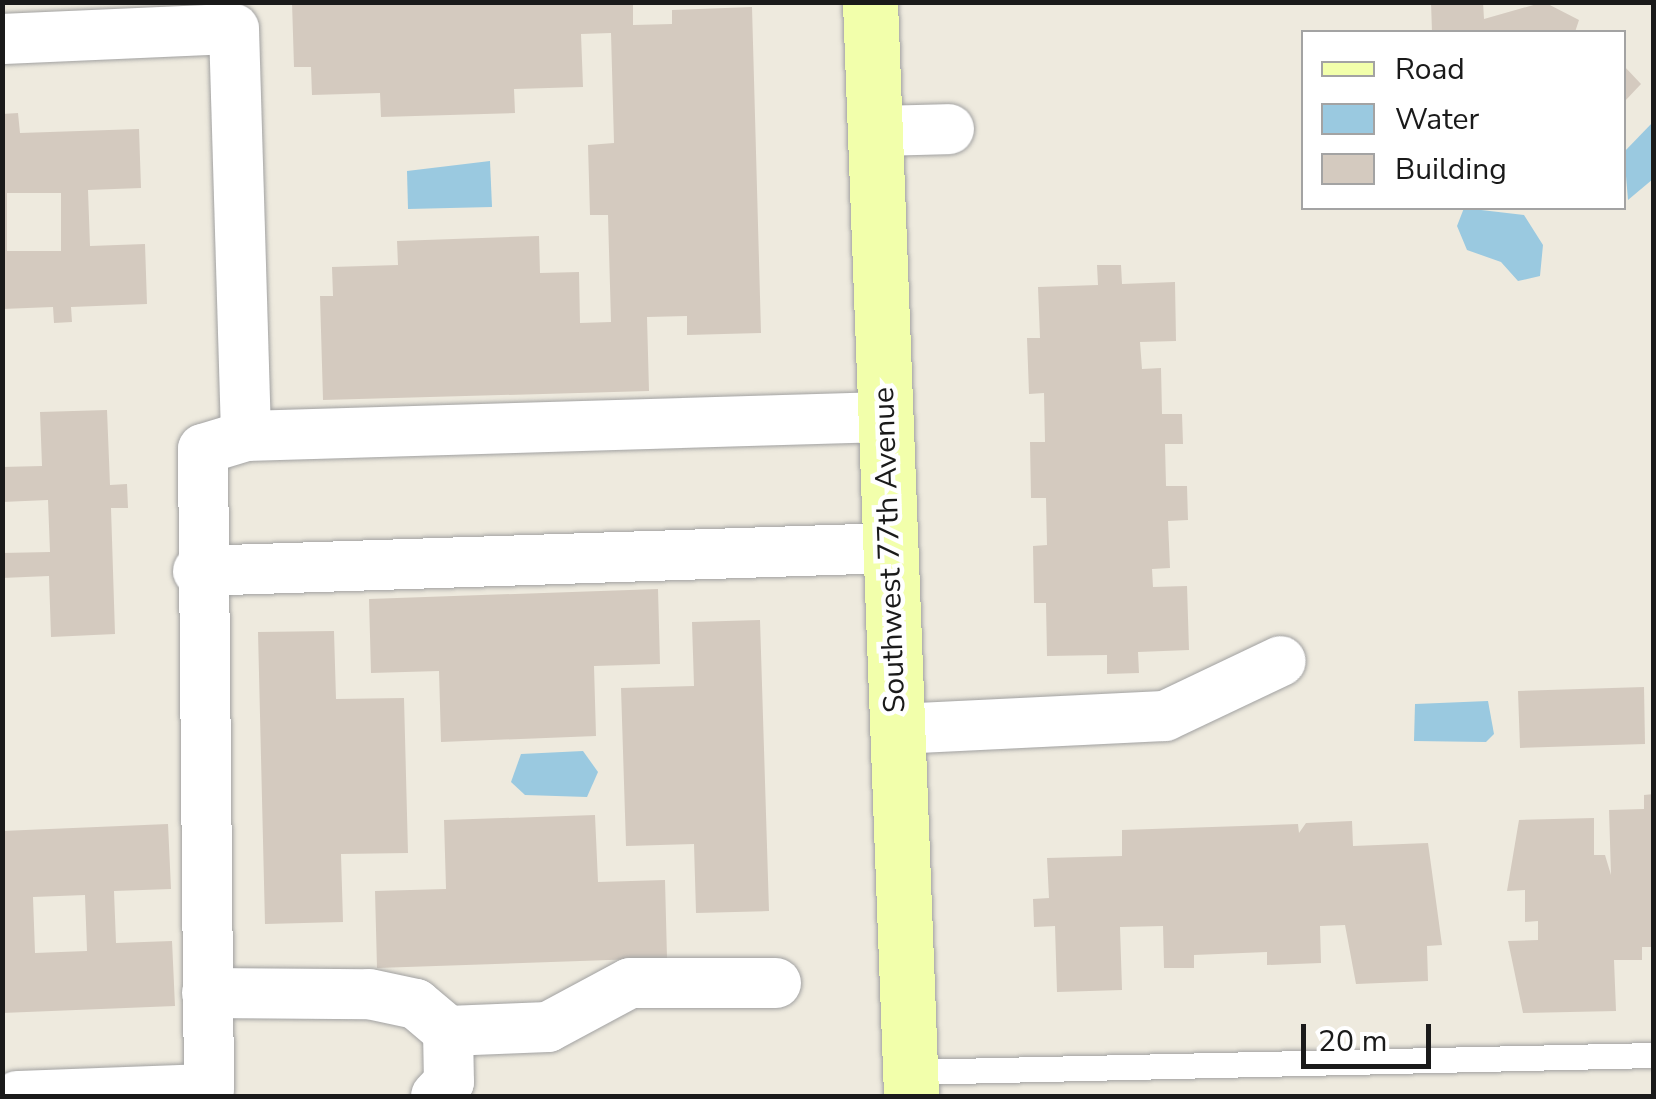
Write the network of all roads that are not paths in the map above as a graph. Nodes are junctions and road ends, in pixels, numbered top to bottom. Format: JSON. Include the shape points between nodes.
{"nodes":[{"id":1,"x":870,"y":2,"type":"edge"},
{"id":2,"x":2,"y":39,"type":"edge"},
{"id":3,"x":949,"y":130,"type":"dead end"},
{"id":4,"x":874,"y":131,"type":"junction"},
{"id":5,"x":885,"y":417,"type":"junction"},
{"id":6,"x":246,"y":436,"type":"junction"},
{"id":7,"x":890,"y":548,"type":"junction"},
{"id":8,"x":198,"y":571,"type":"junction"},
{"id":9,"x":1281,"y":661,"type":"dead end"},
{"id":10,"x":897,"y":728,"type":"junction"},
{"id":11,"x":776,"y":982,"type":"dead end"},
{"id":12,"x":208,"y":993,"type":"junction"},
{"id":13,"x":448,"y":1031,"type":"junction"},
{"id":14,"x":1654,"y":1055,"type":"edge"},
{"id":15,"x":910,"y":1084,"type":"edge"},
{"id":16,"x":216,"y":1093,"type":"edge"},
{"id":17,"x":17,"y":1096,"type":"edge"},
{"id":18,"x":436,"y":1096,"type":"edge"}],
"edges":[{"from":1,"to":4,"type":"street","name":"Southwest 77th Avenue"},
{"from":2,"to":6,"type":"street","via":[[234,29]]},
{"from":3,"to":4,"type":"street"},
{"from":4,"to":5,"type":"street","name":"Southwest 77th Avenue"},
{"from":5,"to":6,"type":"street"},
{"from":5,"to":7,"type":"street","name":"Southwest 77th Avenue"},
{"from":6,"to":8,"type":"street","via":[[216,440],[196,461]]},
{"from":7,"to":8,"type":"street"},
{"from":7,"to":10,"type":"street","name":"Southwest 77th Avenue"},
{"from":8,"to":12,"type":"street"},
{"from":9,"to":10,"type":"street","via":[[1165,716]]},
{"from":10,"to":15,"type":"street","name":"Southwest 77th Avenue"},
{"from":11,"to":13,"type":"street","via":[[630,982],[548,1027]]},
{"from":12,"to":13,"type":"street","via":[[392,997]]},
{"from":12,"to":16,"type":"street"},
{"from":13,"to":18,"type":"street","via":[[449,1082]]},
{"from":14,"to":15,"type":"lane"},
{"from":16,"to":17,"type":"street"}]}
